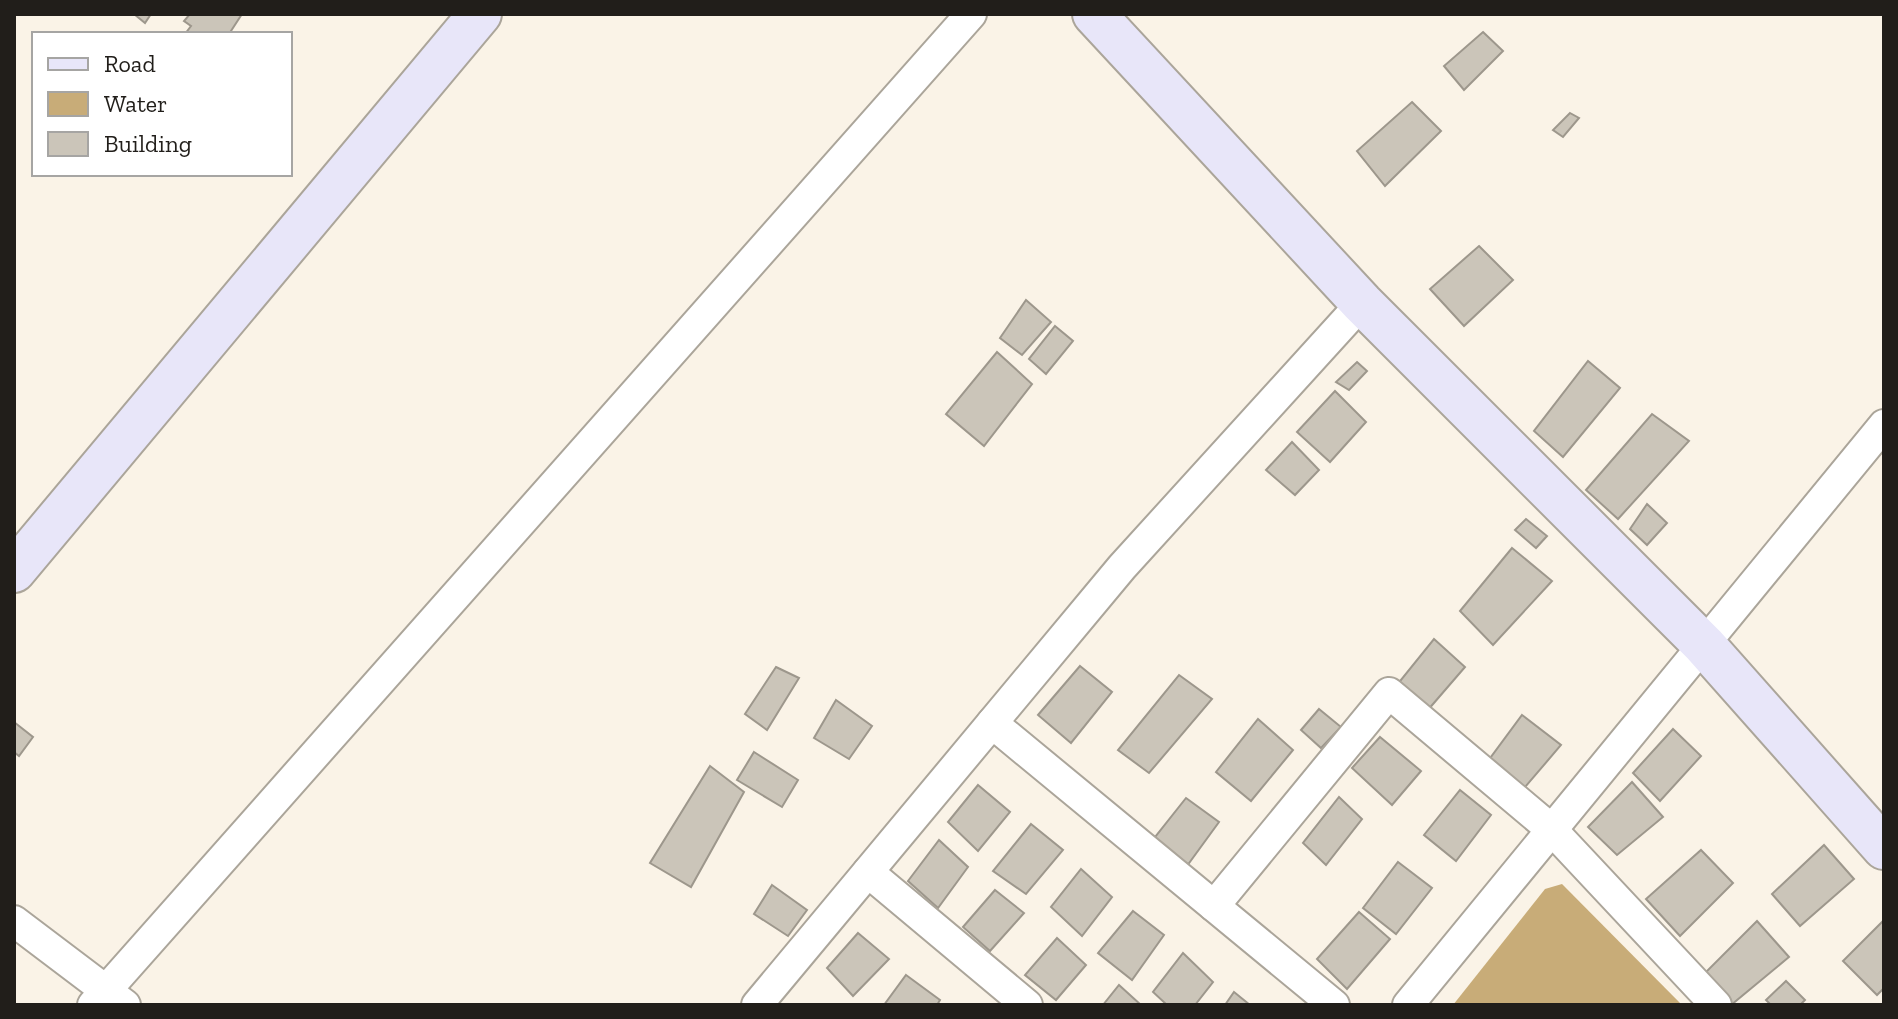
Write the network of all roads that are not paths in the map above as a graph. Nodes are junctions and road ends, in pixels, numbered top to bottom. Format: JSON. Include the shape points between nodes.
{"nodes":[{"id":1,"x":480,"y":14,"type":"edge"},
{"id":2,"x":971,"y":14,"type":"edge"},
{"id":3,"x":1094,"y":14,"type":"edge"},
{"id":4,"x":1362,"y":303,"type":"junction"},
{"id":5,"x":1884,"y":425,"type":"edge"},
{"id":6,"x":14,"y":571,"type":"edge"},
{"id":7,"x":1704,"y":645,"type":"junction"},
{"id":8,"x":992,"y":723,"type":"junction"},
{"id":9,"x":1552,"y":830,"type":"junction"},
{"id":10,"x":1884,"y":848,"type":"edge"},
{"id":11,"x":868,"y":872,"type":"junction"},
{"id":12,"x":1214,"y":906,"type":"junction"},
{"id":13,"x":14,"y":921,"type":"edge"},
{"id":14,"x":108,"y":1000,"type":"edge"},
{"id":15,"x":757,"y":1005,"type":"edge"},
{"id":16,"x":1027,"y":1005,"type":"edge"},
{"id":17,"x":1334,"y":1005,"type":"edge"},
{"id":18,"x":1408,"y":1005,"type":"edge"},
{"id":19,"x":1716,"y":1005,"type":"edge"}],
"edges":[{"from":1,"to":6,"type":"street"},
{"from":2,"to":14,"type":"street"},
{"from":3,"to":4,"type":"street"},
{"from":4,"to":7,"type":"street"},
{"from":4,"to":8,"type":"street","via":[[1122,567]]},
{"from":5,"to":7,"type":"street"},
{"from":7,"to":9,"type":"street"},
{"from":7,"to":10,"type":"street"},
{"from":8,"to":11,"type":"street"},
{"from":8,"to":12,"type":"street"},
{"from":9,"to":12,"type":"street","via":[[1389,693]]},
{"from":9,"to":18,"type":"street"},
{"from":9,"to":19,"type":"street"},
{"from":11,"to":15,"type":"street"},
{"from":11,"to":16,"type":"street"},
{"from":12,"to":17,"type":"street"},
{"from":13,"to":14,"type":"street"}]}
